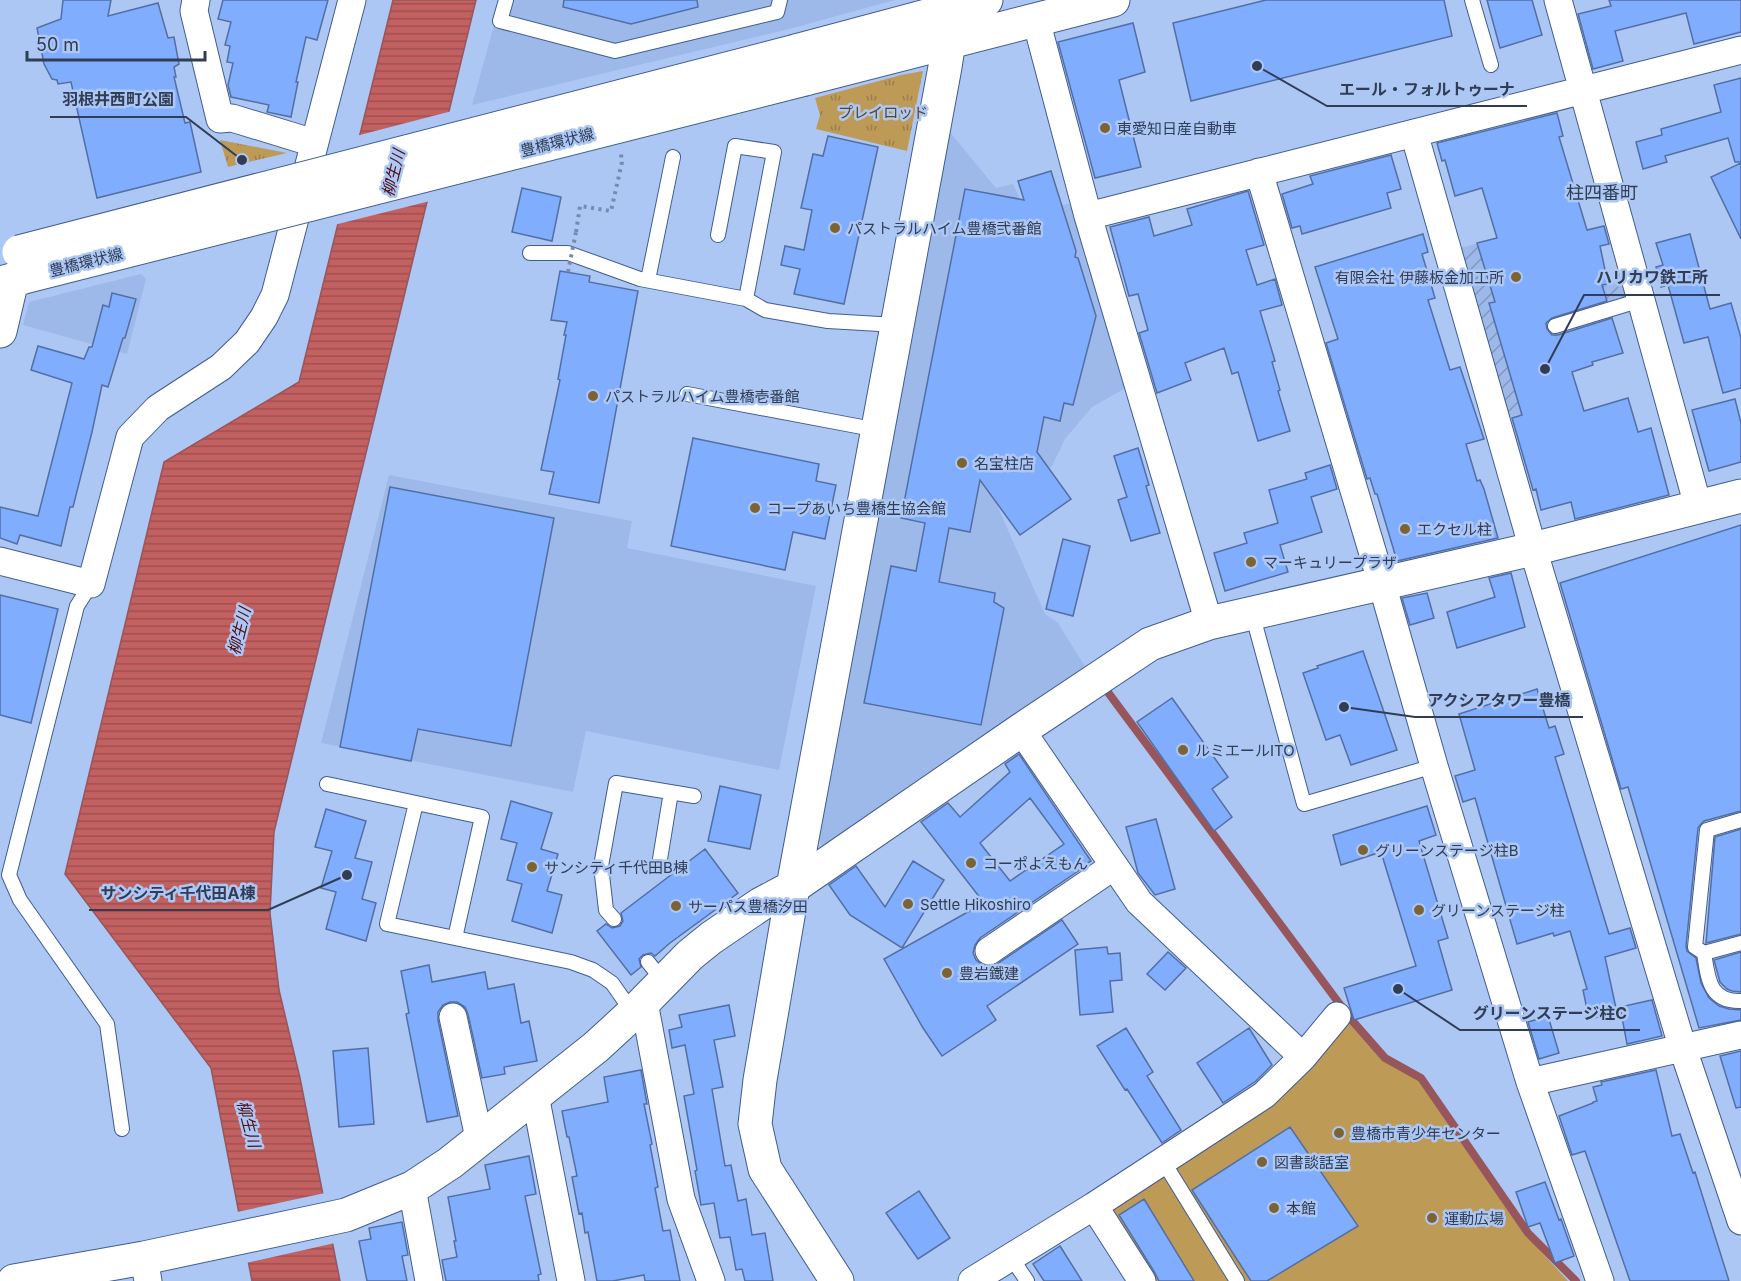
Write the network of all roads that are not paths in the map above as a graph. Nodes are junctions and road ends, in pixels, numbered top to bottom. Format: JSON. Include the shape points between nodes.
{"nodes":[{"id":1,"x":196,"y":0,"type":"edge"},
{"id":2,"x":352,"y":0,"type":"edge"},
{"id":3,"x":506,"y":0,"type":"edge"},
{"id":4,"x":780,"y":0,"type":"edge"},
{"id":5,"x":986,"y":0,"type":"edge"},
{"id":6,"x":1113,"y":0,"type":"edge"},
{"id":7,"x":1472,"y":0,"type":"edge"},
{"id":8,"x":1558,"y":0,"type":"edge"},
{"id":9,"x":955,"y":4,"type":"edge"},
{"id":10,"x":1036,"y":20,"type":"junction"},
{"id":11,"x":950,"y":41,"type":"junction"},
{"id":12,"x":1741,"y":50,"type":"edge"},
{"id":13,"x":801,"y":65,"type":"junction"},
{"id":14,"x":1491,"y":65,"type":"dead end"},
{"id":15,"x":1583,"y":91,"type":"junction"},
{"id":16,"x":1413,"y":134,"type":"junction"},
{"id":17,"x":314,"y":142,"type":"junction"},
{"id":18,"x":673,"y":157,"type":"dead end"},
{"id":19,"x":1259,"y":172,"type":"junction"},
{"id":20,"x":1088,"y":216,"type":"junction"},
{"id":21,"x":718,"y":235,"type":"dead end"},
{"id":22,"x":530,"y":253,"type":"dead end"},
{"id":23,"x":11,"y":270,"type":"edge"},
{"id":24,"x":648,"y":280,"type":"junction"},
{"id":25,"x":746,"y":298,"type":"junction"},
{"id":26,"x":1641,"y":300,"type":"junction"},
{"id":27,"x":897,"y":325,"type":"junction"},
{"id":28,"x":1555,"y":326,"type":"dead end"},
{"id":29,"x":0,"y":331,"type":"edge"},
{"id":30,"x":687,"y":394,"type":"dead end"},
{"id":31,"x":878,"y":430,"type":"junction"},
{"id":32,"x":1741,"y":496,"type":"edge"},
{"id":33,"x":1698,"y":506,"type":"junction"},
{"id":34,"x":1533,"y":549,"type":"junction"},
{"id":35,"x":0,"y":561,"type":"edge"},
{"id":36,"x":92,"y":584,"type":"junction"},
{"id":37,"x":1382,"y":584,"type":"junction"},
{"id":38,"x":1252,"y":612,"type":"junction"},
{"id":39,"x":1209,"y":623,"type":"junction"},
{"id":40,"x":1021,"y":730,"type":"junction"},
{"id":41,"x":1434,"y":766,"type":"junction"},
{"id":42,"x":327,"y":784,"type":"dead end"},
{"id":43,"x":672,"y":792,"type":"junction"},
{"id":44,"x":694,"y":796,"type":"dead end"},
{"id":45,"x":416,"y":803,"type":"junction"},
{"id":46,"x":1741,"y":820,"type":"edge"},
{"id":47,"x":660,"y":859,"type":"dead end"},
{"id":48,"x":1114,"y":866,"type":"junction"},
{"id":49,"x":793,"y":888,"type":"junction"},
{"id":50,"x":614,"y":918,"type":"dead end"},
{"id":51,"x":455,"y":938,"type":"junction"},
{"id":52,"x":1741,"y":943,"type":"edge"},
{"id":53,"x":989,"y":951,"type":"dead end"},
{"id":54,"x":1704,"y":953,"type":"junction"},
{"id":55,"x":647,"y":990,"type":"junction"},
{"id":56,"x":1741,"y":1001,"type":"edge"},
{"id":57,"x":1337,"y":1016,"type":"dead end"},
{"id":58,"x":453,"y":1017,"type":"dead end"},
{"id":59,"x":1741,"y":1035,"type":"edge"},
{"id":60,"x":1683,"y":1049,"type":"junction"},
{"id":61,"x":1303,"y":1057,"type":"junction"},
{"id":62,"x":1530,"y":1082,"type":"junction"},
{"id":63,"x":535,"y":1095,"type":"junction"},
{"id":64,"x":122,"y":1130,"type":"dead end"},
{"id":65,"x":479,"y":1138,"type":"junction"},
{"id":66,"x":1163,"y":1161,"type":"junction"},
{"id":67,"x":412,"y":1188,"type":"junction"},
{"id":68,"x":1094,"y":1206,"type":"junction"},
{"id":69,"x":1741,"y":1221,"type":"edge"},
{"id":70,"x":1011,"y":1257,"type":"junction"},
{"id":71,"x":146,"y":1270,"type":"edge"},
{"id":72,"x":14,"y":1281,"type":"edge"},
{"id":73,"x":429,"y":1281,"type":"edge"},
{"id":74,"x":571,"y":1281,"type":"edge"},
{"id":75,"x":711,"y":1281,"type":"edge"},
{"id":76,"x":837,"y":1281,"type":"edge"},
{"id":77,"x":972,"y":1281,"type":"edge"},
{"id":78,"x":1028,"y":1281,"type":"edge"},
{"id":79,"x":1142,"y":1281,"type":"edge"},
{"id":80,"x":1237,"y":1281,"type":"edge"},
{"id":81,"x":1600,"y":1281,"type":"edge"}],
"edges":[{"from":1,"to":17,"type":"street","via":[[194,11],[220,118]]},
{"from":2,"to":17,"type":"street"},
{"from":3,"to":4,"type":"lane","via":[[500,21],[615,51],[777,12]]},
{"from":5,"to":9,"type":"street","name":"豊橋環状線"},
{"from":6,"to":10,"type":"street","name":"豊橋環状線"},
{"from":7,"to":14,"type":"lane"},
{"from":8,"to":15,"type":"street"},
{"from":9,"to":11,"type":"street"},
{"from":9,"to":13,"type":"street","name":"豊橋環状線"},
{"from":10,"to":11,"type":"street","name":"豊橋環状線"},
{"from":10,"to":20,"type":"street"},
{"from":11,"to":13,"type":"street","name":"豊橋環状線"},
{"from":11,"to":27,"type":"street"},
{"from":12,"to":15,"type":"street"},
{"from":13,"to":23,"type":"street","name":"豊橋環状線","bridge":true},
{"from":15,"to":16,"type":"street"},
{"from":15,"to":26,"type":"street"},
{"from":16,"to":19,"type":"street"},
{"from":16,"to":34,"type":"street"},
{"from":17,"to":36,"type":"street","via":[[275,294],[264,317],[247,342],[221,367],[158,408],[130,437]]},
{"from":18,"to":24,"type":"lane"},
{"from":19,"to":20,"type":"street"},
{"from":19,"to":37,"type":"street"},
{"from":20,"to":39,"type":"street"},
{"from":21,"to":25,"type":"lane","via":[[735,146],[774,152]]},
{"from":22,"to":24,"type":"lane","via":[[568,253]]},
{"from":23,"to":29,"type":"street"},
{"from":24,"to":25,"type":"lane"},
{"from":25,"to":27,"type":"lane","via":[[765,310],[786,314]]},
{"from":26,"to":28,"type":"lane"},
{"from":26,"to":33,"type":"street"},
{"from":27,"to":31,"type":"street"},
{"from":30,"to":31,"type":"lane"},
{"from":31,"to":49,"type":"street"},
{"from":32,"to":33,"type":"street"},
{"from":33,"to":34,"type":"street"},
{"from":34,"to":37,"type":"street"},
{"from":34,"to":60,"type":"street"},
{"from":35,"to":36,"type":"street"},
{"from":36,"to":64,"type":"lane","via":[[77,606],[9,875],[20,900],[107,1024]]},
{"from":37,"to":38,"type":"street"},
{"from":37,"to":41,"type":"street"},
{"from":38,"to":39,"type":"street"},
{"from":38,"to":41,"type":"lane","via":[[1304,804]]},
{"from":39,"to":40,"type":"street","via":[[1150,644]]},
{"from":40,"to":48,"type":"street"},
{"from":40,"to":49,"type":"street"},
{"from":41,"to":62,"type":"street"},
{"from":42,"to":45,"type":"lane"},
{"from":43,"to":44,"type":"lane"},
{"from":43,"to":47,"type":"lane"},
{"from":43,"to":50,"type":"lane","via":[[616,783],[601,866],[606,910]]},
{"from":45,"to":51,"type":"lane","via":[[482,817]]},
{"from":45,"to":51,"type":"lane","via":[[387,924]]},
{"from":46,"to":54,"type":"lane","via":[[1707,830],[1695,947]]},
{"from":48,"to":53,"type":"street"},
{"from":48,"to":61,"type":"street","via":[[1139,902]]},
{"from":49,"to":55,"type":"street","via":[[711,938]]},
{"from":49,"to":76,"type":"street","via":[[755,1124],[765,1169]]},
{"from":51,"to":55,"type":"lane","via":[[572,962],[612,983]]},
{"from":52,"to":54,"type":"lane"},
{"from":54,"to":56,"type":"lane","via":[[1713,989],[1725,999]]},
{"from":55,"to":63,"type":"street","via":[[596,1047]]},
{"from":55,"to":75,"type":"street","via":[[681,1199]]},
{"from":57,"to":61,"type":"street"},
{"from":58,"to":65,"type":"street"},
{"from":59,"to":60,"type":"street"},
{"from":60,"to":62,"type":"street"},
{"from":60,"to":69,"type":"street"},
{"from":61,"to":66,"type":"street","via":[[1264,1095]]},
{"from":62,"to":81,"type":"street"},
{"from":63,"to":65,"type":"street"},
{"from":63,"to":74,"type":"street"},
{"from":65,"to":67,"type":"street"},
{"from":66,"to":68,"type":"street"},
{"from":66,"to":80,"type":"lane"},
{"from":67,"to":71,"type":"street","via":[[345,1215],[227,1240]]},
{"from":67,"to":73,"type":"street"},
{"from":68,"to":70,"type":"street"},
{"from":68,"to":79,"type":"street"},
{"from":70,"to":77,"type":"street"},
{"from":70,"to":78,"type":"lane"},
{"from":71,"to":72,"type":"street"}]}
